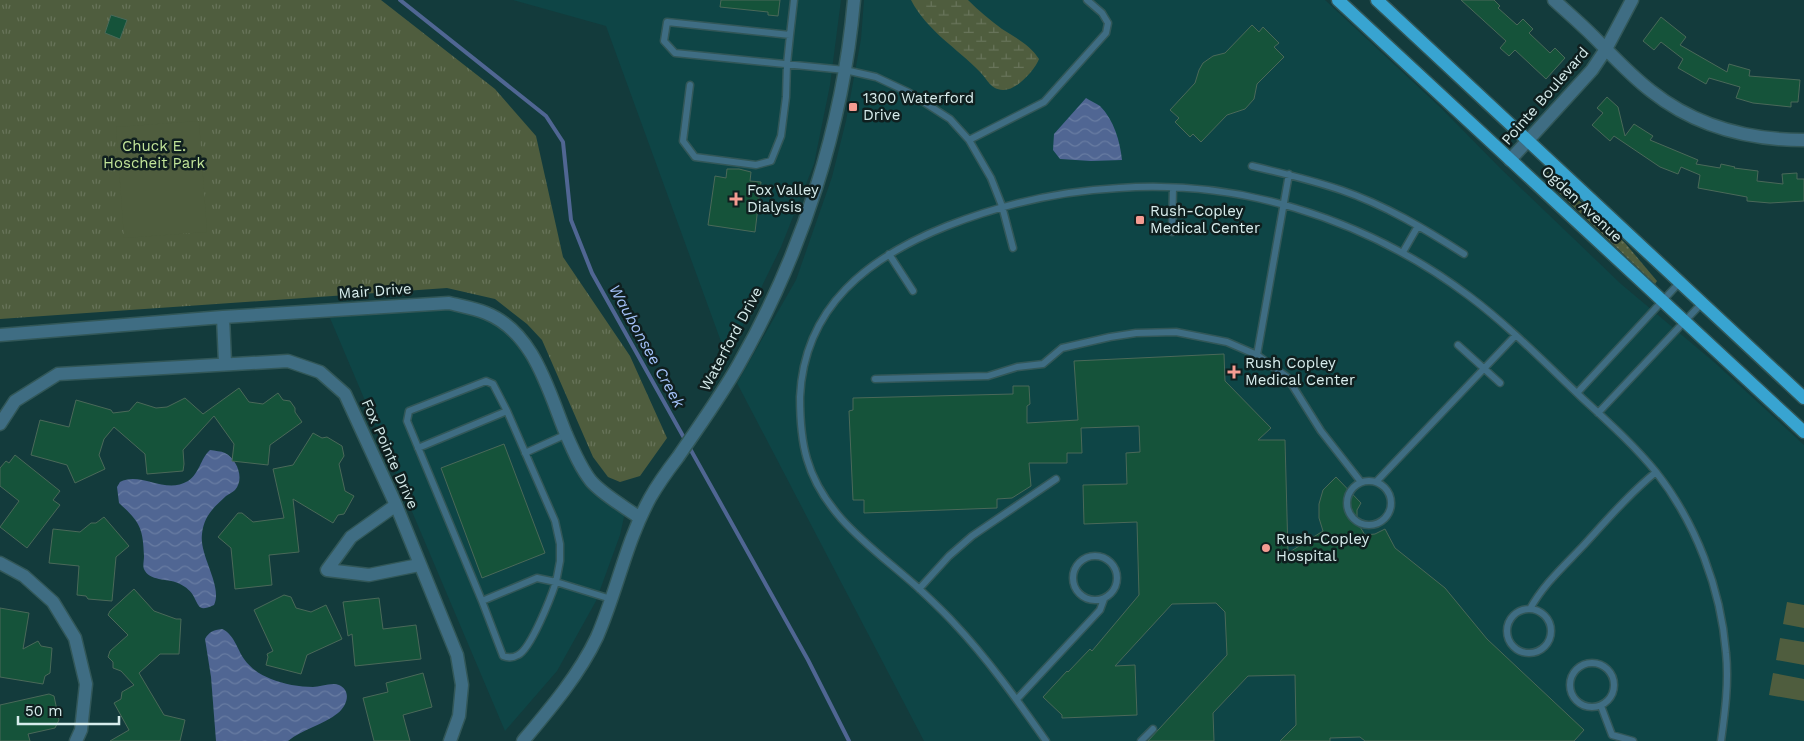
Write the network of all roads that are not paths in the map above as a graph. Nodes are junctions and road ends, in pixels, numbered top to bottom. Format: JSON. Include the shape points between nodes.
{"nodes":[{"id":1,"x":794,"y":0,"type":"edge"},
{"id":2,"x":854,"y":0,"type":"edge"},
{"id":3,"x":1087,"y":0,"type":"edge"},
{"id":4,"x":1338,"y":0,"type":"edge"},
{"id":5,"x":1376,"y":0,"type":"edge"},
{"id":6,"x":1554,"y":0,"type":"edge"},
{"id":7,"x":1632,"y":0,"type":"edge"},
{"id":8,"x":790,"y":36,"type":"junction"},
{"id":9,"x":1606,"y":49,"type":"junction"},
{"id":10,"x":787,"y":64,"type":"junction"},
{"id":11,"x":845,"y":70,"type":"junction"},
{"id":12,"x":690,"y":86,"type":"dead end"},
{"id":13,"x":969,"y":140,"type":"junction"},
{"id":14,"x":1528,"y":140,"type":"junction"},
{"id":15,"x":1804,"y":140,"type":"edge"},
{"id":16,"x":1510,"y":160,"type":"junction"},
{"id":17,"x":1252,"y":166,"type":"dead end"},
{"id":18,"x":1289,"y":174,"type":"junction"},
{"id":19,"x":1173,"y":188,"type":"junction"},
{"id":20,"x":1283,"y":205,"type":"junction"},
{"id":21,"x":1002,"y":206,"type":"junction"},
{"id":22,"x":1418,"y":226,"type":"junction"},
{"id":23,"x":1172,"y":232,"type":"dead end"},
{"id":24,"x":1013,"y":248,"type":"dead end"},
{"id":25,"x":1403,"y":252,"type":"junction"},
{"id":26,"x":889,"y":254,"type":"junction"},
{"id":27,"x":1464,"y":254,"type":"dead end"},
{"id":28,"x":1680,"y":282,"type":"junction"},
{"id":29,"x":913,"y":291,"type":"dead end"},
{"id":30,"x":1662,"y":302,"type":"junction"},
{"id":31,"x":1702,"y":303,"type":"junction"},
{"id":32,"x":224,"y":317,"type":"junction"},
{"id":33,"x":1684,"y":321,"type":"junction"},
{"id":34,"x":0,"y":335,"type":"edge"},
{"id":35,"x":1515,"y":336,"type":"junction"},
{"id":36,"x":1458,"y":345,"type":"dead end"},
{"id":37,"x":1257,"y":355,"type":"junction"},
{"id":38,"x":225,"y":364,"type":"junction"},
{"id":39,"x":1484,"y":368,"type":"junction"},
{"id":40,"x":875,"y":379,"type":"dead end"},
{"id":41,"x":1500,"y":383,"type":"dead end"},
{"id":42,"x":1577,"y":393,"type":"junction"},
{"id":43,"x":1804,"y":398,"type":"edge"},
{"id":44,"x":507,"y":411,"type":"junction"},
{"id":45,"x":1598,"y":413,"type":"junction"},
{"id":46,"x":0,"y":424,"type":"edge"},
{"id":47,"x":1804,"y":432,"type":"edge"},
{"id":48,"x":567,"y":434,"type":"junction"},
{"id":49,"x":418,"y":448,"type":"junction"},
{"id":50,"x":525,"y":453,"type":"junction"},
{"id":51,"x":1656,"y":472,"type":"junction"},
{"id":52,"x":1056,"y":479,"type":"dead end"},
{"id":53,"x":1362,"y":482,"type":"junction"},
{"id":54,"x":1376,"y":482,"type":"junction"},
{"id":55,"x":396,"y":505,"type":"junction"},
{"id":56,"x":640,"y":518,"type":"junction"},
{"id":57,"x":0,"y":563,"type":"edge"},
{"id":58,"x":420,"y":565,"type":"junction"},
{"id":59,"x":556,"y":582,"type":"junction"},
{"id":60,"x":919,"y":589,"type":"junction"},
{"id":61,"x":1104,"y":598,"type":"junction"},
{"id":62,"x":611,"y":599,"type":"junction"},
{"id":63,"x":482,"y":600,"type":"junction"},
{"id":64,"x":1530,"y":609,"type":"junction"},
{"id":65,"x":1017,"y":699,"type":"junction"},
{"id":66,"x":1601,"y":706,"type":"junction"},
{"id":67,"x":1153,"y":729,"type":"dead end"},
{"id":68,"x":76,"y":741,"type":"edge"},
{"id":69,"x":450,"y":741,"type":"edge"},
{"id":70,"x":523,"y":741,"type":"edge"},
{"id":71,"x":1046,"y":741,"type":"edge"},
{"id":72,"x":1141,"y":741,"type":"edge"},
{"id":73,"x":1633,"y":741,"type":"edge"},
{"id":74,"x":1721,"y":741,"type":"edge"}],
"edges":[{"from":1,"to":8,"type":"lane"},
{"from":2,"to":11,"type":"street","name":"Waterford Drive"},
{"from":3,"to":13,"type":"lane","via":[[1108,23],[1106,33],[1044,102]]},
{"from":4,"to":16,"type":"main road","name":"Ogden Avenue"},
{"from":5,"to":14,"type":"main road","name":"Ogden Avenue"},
{"from":6,"to":9,"type":"street"},
{"from":7,"to":9,"type":"street","name":"Pointe Boulevard"},
{"from":8,"to":10,"type":"lane"},
{"from":8,"to":10,"type":"lane","via":[[667,22],[664,41],[675,53]]},
{"from":9,"to":14,"type":"street","name":"Pointe Boulevard","via":[[1592,70]]},
{"from":9,"to":15,"type":"street","via":[[1652,92],[1707,124],[1758,137]]},
{"from":10,"to":11,"type":"lane"},
{"from":10,"to":12,"type":"lane","via":[[781,136],[771,161],[756,165],[695,157],[683,141]]},
{"from":11,"to":13,"type":"lane","via":[[876,77],[908,92],[950,119]]},
{"from":11,"to":56,"type":"street","name":"Waterford Drive","via":[[828,144],[798,240],[764,316],[739,364]]},
{"from":13,"to":21,"type":"lane","via":[[991,178]]},
{"from":14,"to":16,"type":"street","name":"Pointe Boulevard"},
{"from":14,"to":28,"type":"main road","name":"Ogden Avenue"},
{"from":16,"to":30,"type":"main road","name":"Ogden Avenue"},
{"from":17,"to":18,"type":"lane"},
{"from":18,"to":20,"type":"lane"},
{"from":18,"to":22,"type":"lane","via":[[1342,190]]},
{"from":19,"to":20,"type":"lane","via":[[1225,193]]},
{"from":19,"to":21,"type":"lane","via":[[1120,187],[1081,191]]},
{"from":19,"to":23,"type":"lane"},
{"from":20,"to":25,"type":"lane","via":[[1355,229]]},
{"from":20,"to":37,"type":"lane"},
{"from":21,"to":24,"type":"lane"},
{"from":21,"to":26,"type":"lane","via":[[938,230]]},
{"from":22,"to":25,"type":"lane"},
{"from":22,"to":27,"type":"lane"},
{"from":25,"to":35,"type":"lane","via":[[1471,297]]},
{"from":26,"to":29,"type":"lane"},
{"from":26,"to":60,"type":"lane","via":[[842,292],[815,335],[801,381],[801,431],[807,461],[837,516]]},
{"from":28,"to":30,"type":"lane"},
{"from":28,"to":31,"type":"main road","name":"Ogden Avenue"},
{"from":30,"to":33,"type":"main road","name":"Ogden Avenue"},
{"from":30,"to":42,"type":"lane"},
{"from":31,"to":33,"type":"lane"},
{"from":31,"to":43,"type":"main road","name":"Ogden Avenue"},
{"from":32,"to":34,"type":"street","name":"Mair Drive"},
{"from":32,"to":38,"type":"street"},
{"from":32,"to":48,"type":"street","name":"Mair Drive","via":[[449,303],[487,313],[520,336],[533,355]]},
{"from":33,"to":45,"type":"lane"},
{"from":33,"to":47,"type":"main road","name":"Ogden Avenue"},
{"from":35,"to":39,"type":"lane"},
{"from":35,"to":42,"type":"lane"},
{"from":36,"to":39,"type":"lane"},
{"from":37,"to":40,"type":"lane","via":[[1227,342],[1176,332],[1136,333],[1062,348],[1044,364],[1017,366],[988,376]]},
{"from":37,"to":53,"type":"lane","via":[[1287,377],[1321,431]]},
{"from":38,"to":46,"type":"street","name":"Fox Pointe Drive","via":[[58,374],[15,401]]},
{"from":38,"to":55,"type":"street","name":"Fox Pointe Drive","via":[[288,361],[320,372],[345,394]]},
{"from":39,"to":41,"type":"lane"},
{"from":39,"to":54,"type":"lane"},
{"from":42,"to":45,"type":"lane"},
{"from":44,"to":49,"type":"lane"},
{"from":44,"to":49,"type":"lane","via":[[493,384],[486,381],[409,412],[407,421]]},
{"from":44,"to":50,"type":"lane"},
{"from":45,"to":51,"type":"lane"},
{"from":48,"to":50,"type":"lane"},
{"from":48,"to":56,"type":"street","name":"Mair Drive","via":[[591,482]]},
{"from":49,"to":63,"type":"lane"},
{"from":50,"to":59,"type":"lane","via":[[555,521],[560,544]]},
{"from":51,"to":64,"type":"lane","via":[[1548,583]]},
{"from":51,"to":74,"type":"lane","via":[[1694,534],[1715,591],[1726,654],[1726,710]]},
{"from":52,"to":60,"type":"lane","via":[[972,536]]},
{"from":53,"to":54,"type":"lane"},
{"from":53,"to":54,"type":"lane","via":[[1355,486],[1348,498],[1349,512],[1358,522],[1372,525],[1385,518],[1391,505],[1387,491]]},
{"from":55,"to":58,"type":"street","name":"Fox Pointe Drive"},
{"from":55,"to":58,"type":"street","via":[[351,537],[327,570],[369,575]]},
{"from":56,"to":62,"type":"street","name":"Waterford Drive"},
{"from":57,"to":68,"type":"street","via":[[24,576],[53,602],[75,638],[86,684],[81,730]]},
{"from":58,"to":69,"type":"street","name":"Fox Pointe Drive","via":[[457,655],[462,685],[459,716]]},
{"from":59,"to":62,"type":"lane"},
{"from":59,"to":63,"type":"lane","via":[[537,578]]},
{"from":59,"to":63,"type":"lane","via":[[534,633],[520,655],[510,658],[503,656]]},
{"from":60,"to":65,"type":"lane","via":[[971,642]]},
{"from":61,"to":61,"type":"lane","via":[[1089,600],[1082,597],[1074,586],[1074,571],[1088,557],[1109,561],[1117,574],[1114,588]]},
{"from":61,"to":65,"type":"lane","via":[[1100,610]]},
{"from":62,"to":70,"type":"street","name":"Waterford Drive","via":[[582,664]]},
{"from":64,"to":64,"type":"lane","via":[[1516,614],[1508,626],[1507,634],[1520,652],[1541,650],[1550,639],[1548,619]]},
{"from":65,"to":71,"type":"lane"},
{"from":66,"to":66,"type":"lane","via":[[1581,704],[1572,694],[1571,680],[1578,668],[1599,664],[1611,673],[1614,688],[1607,702]]},
{"from":66,"to":73,"type":"lane","via":[[1612,735]]},
{"from":67,"to":72,"type":"lane"}]}
